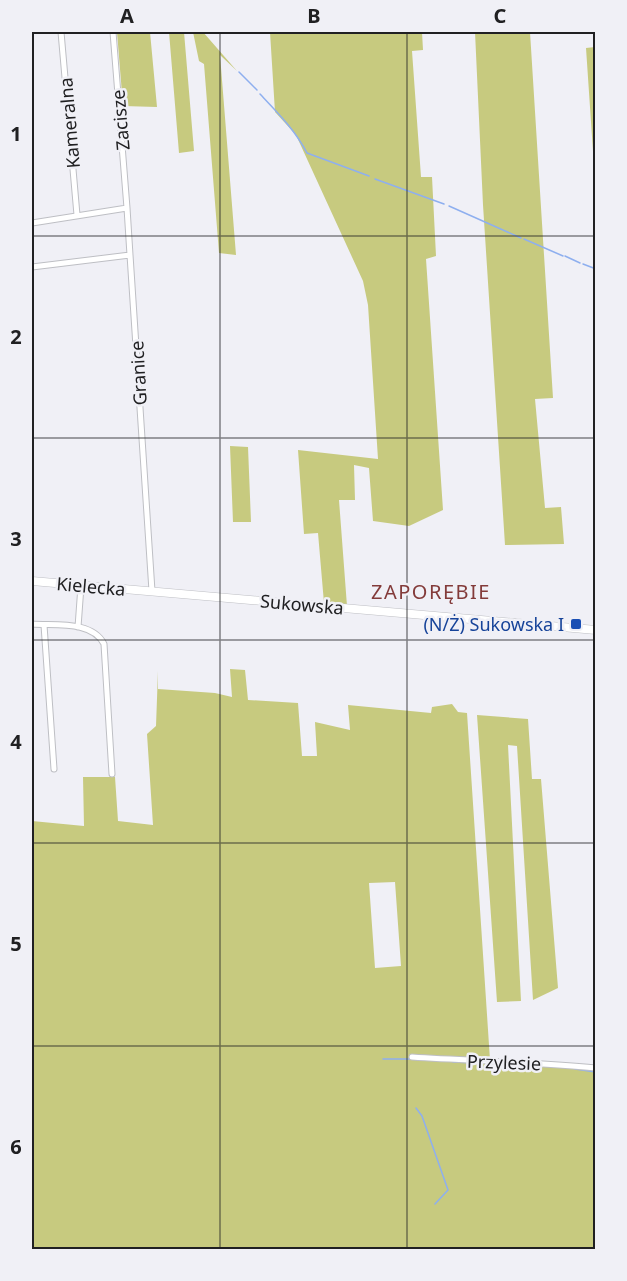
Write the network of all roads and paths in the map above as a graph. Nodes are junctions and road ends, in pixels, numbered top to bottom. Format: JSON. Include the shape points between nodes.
{"nodes":[{"id":1,"x":61,"y":32,"type":"edge"},
{"id":2,"x":113,"y":32,"type":"edge"},
{"id":3,"x":127,"y":208,"type":"junction"},
{"id":4,"x":77,"y":215,"type":"junction"},
{"id":5,"x":32,"y":223,"type":"edge"},
{"id":6,"x":130,"y":255,"type":"junction"},
{"id":7,"x":32,"y":267,"type":"edge"},
{"id":8,"x":32,"y":581,"type":"edge"},
{"id":9,"x":81,"y":586,"type":"junction"},
{"id":10,"x":152,"y":591,"type":"junction"},
{"id":11,"x":32,"y":624,"type":"edge"},
{"id":12,"x":44,"y":625,"type":"junction"},
{"id":13,"x":78,"y":627,"type":"junction"},
{"id":14,"x":596,"y":630,"type":"edge"},
{"id":15,"x":54,"y":769,"type":"dead end"},
{"id":16,"x":112,"y":774,"type":"dead end"},
{"id":17,"x":412,"y":1057,"type":"dead end"},
{"id":18,"x":596,"y":1068,"type":"edge"}],
"edges":[{"from":1,"to":4,"type":"street","name":"Kameralna"},
{"from":2,"to":3,"type":"street","name":"Zacisze"},
{"from":3,"to":4,"type":"street"},
{"from":3,"to":6,"type":"street","name":"Zacisze"},
{"from":4,"to":5,"type":"street"},
{"from":6,"to":7,"type":"street"},
{"from":6,"to":10,"type":"street","name":"Granice"},
{"from":8,"to":9,"type":"street","name":"Kielecka"},
{"from":9,"to":10,"type":"street","name":"Kielecka"},
{"from":9,"to":13,"type":"street"},
{"from":10,"to":14,"type":"street","name":"Sukowska"},
{"from":11,"to":12,"type":"street"},
{"from":12,"to":13,"type":"street"},
{"from":12,"to":15,"type":"street"},
{"from":13,"to":16,"type":"street","via":[[91,630],[104,644]]},
{"from":17,"to":18,"type":"street","name":"Przylesie"}]}
